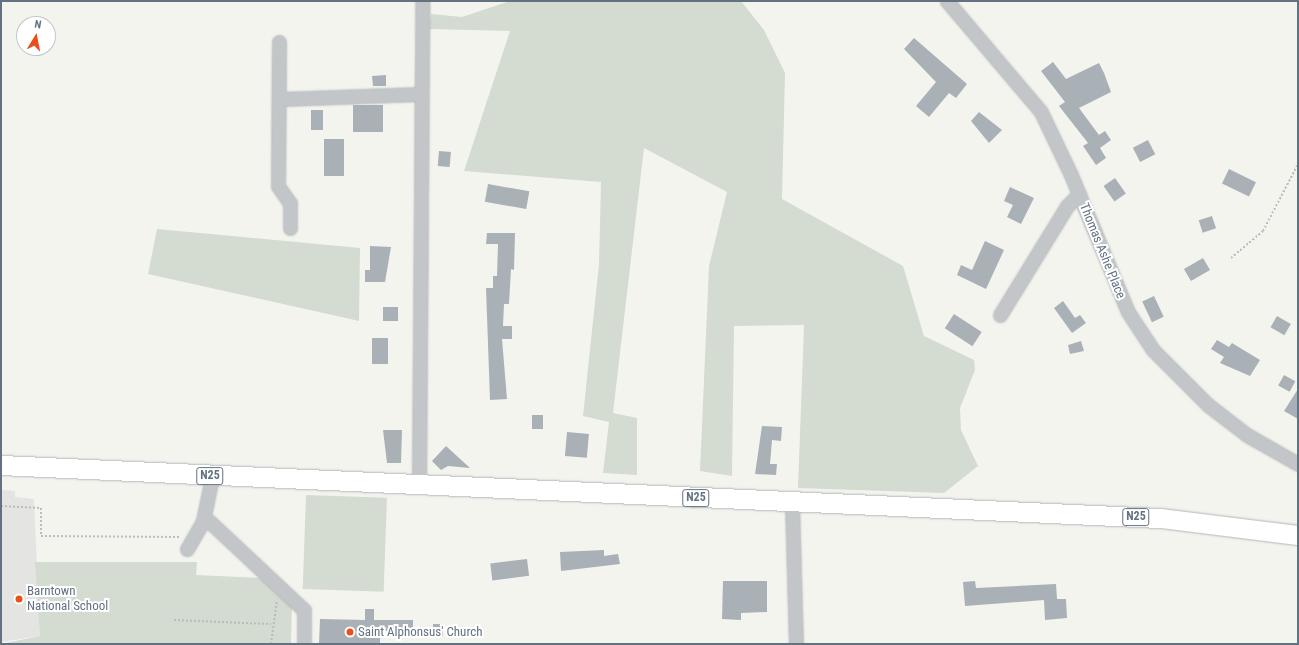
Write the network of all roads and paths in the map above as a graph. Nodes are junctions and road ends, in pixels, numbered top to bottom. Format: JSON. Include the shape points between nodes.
{"nodes":[{"id":1,"x":422,"y":1,"type":"edge"},
{"id":2,"x":947,"y":1,"type":"edge"},
{"id":3,"x":279,"y":42,"type":"dead end"},
{"id":4,"x":421,"y":94,"type":"junction"},
{"id":5,"x":280,"y":99,"type":"junction"},
{"id":6,"x":1298,"y":164,"type":"edge"},
{"id":7,"x":1079,"y":194,"type":"junction"},
{"id":8,"x":290,"y":228,"type":"dead end"},
{"id":9,"x":1231,"y":258,"type":"dead end"},
{"id":10,"x":1000,"y":315,"type":"dead end"},
{"id":11,"x":1,"y":464,"type":"edge"},
{"id":12,"x":1298,"y":464,"type":"edge"},
{"id":13,"x":212,"y":476,"type":"junction"},
{"id":14,"x":419,"y":485,"type":"junction"},
{"id":15,"x":792,"y":504,"type":"junction"},
{"id":16,"x":1,"y":506,"type":"edge"},
{"id":17,"x":203,"y":520,"type":"junction"},
{"id":18,"x":1298,"y":535,"type":"edge"},
{"id":19,"x":188,"y":549,"type":"joint"},
{"id":20,"x":279,"y":590,"type":"junction"},
{"id":21,"x":174,"y":620,"type":"dead end"},
{"id":22,"x":272,"y":624,"type":"junction"},
{"id":23,"x":271,"y":644,"type":"edge"},
{"id":24,"x":304,"y":644,"type":"edge"},
{"id":25,"x":796,"y":644,"type":"edge"}],
"edges":[{"from":1,"to":4,"type":"street"},
{"from":2,"to":7,"type":"street","name":"Thomas Ashe Place","via":[[1040,112]]},
{"from":3,"to":5,"type":"street"},
{"from":4,"to":5,"type":"street"},
{"from":4,"to":14,"type":"street"},
{"from":5,"to":8,"type":"street","via":[[278,186],[290,203]]},
{"from":6,"to":9,"type":"path","via":[[1262,231]]},
{"from":7,"to":10,"type":"street","via":[[1067,206]]},
{"from":7,"to":12,"type":"street","name":"Thomas Ashe Place","via":[[1128,312],[1154,350],[1208,405],[1247,435]]},
{"from":11,"to":13,"type":"highway","number":"N25"},
{"from":13,"to":14,"type":"highway","number":"N25"},
{"from":13,"to":17,"type":"street"},
{"from":14,"to":15,"type":"highway","number":"N25"},
{"from":15,"to":18,"type":"highway","number":"N25","via":[[1161,518]]},
{"from":15,"to":25,"type":"street"},
{"from":16,"to":19,"type":"path","via":[[41,508],[42,536],[182,537]]},
{"from":17,"to":19,"type":"street"},
{"from":17,"to":20,"type":"street","via":[[210,522]]},
{"from":20,"to":22,"type":"path"},
{"from":20,"to":24,"type":"street","via":[[304,610]]},
{"from":21,"to":22,"type":"path"},
{"from":22,"to":23,"type":"path"}]}
